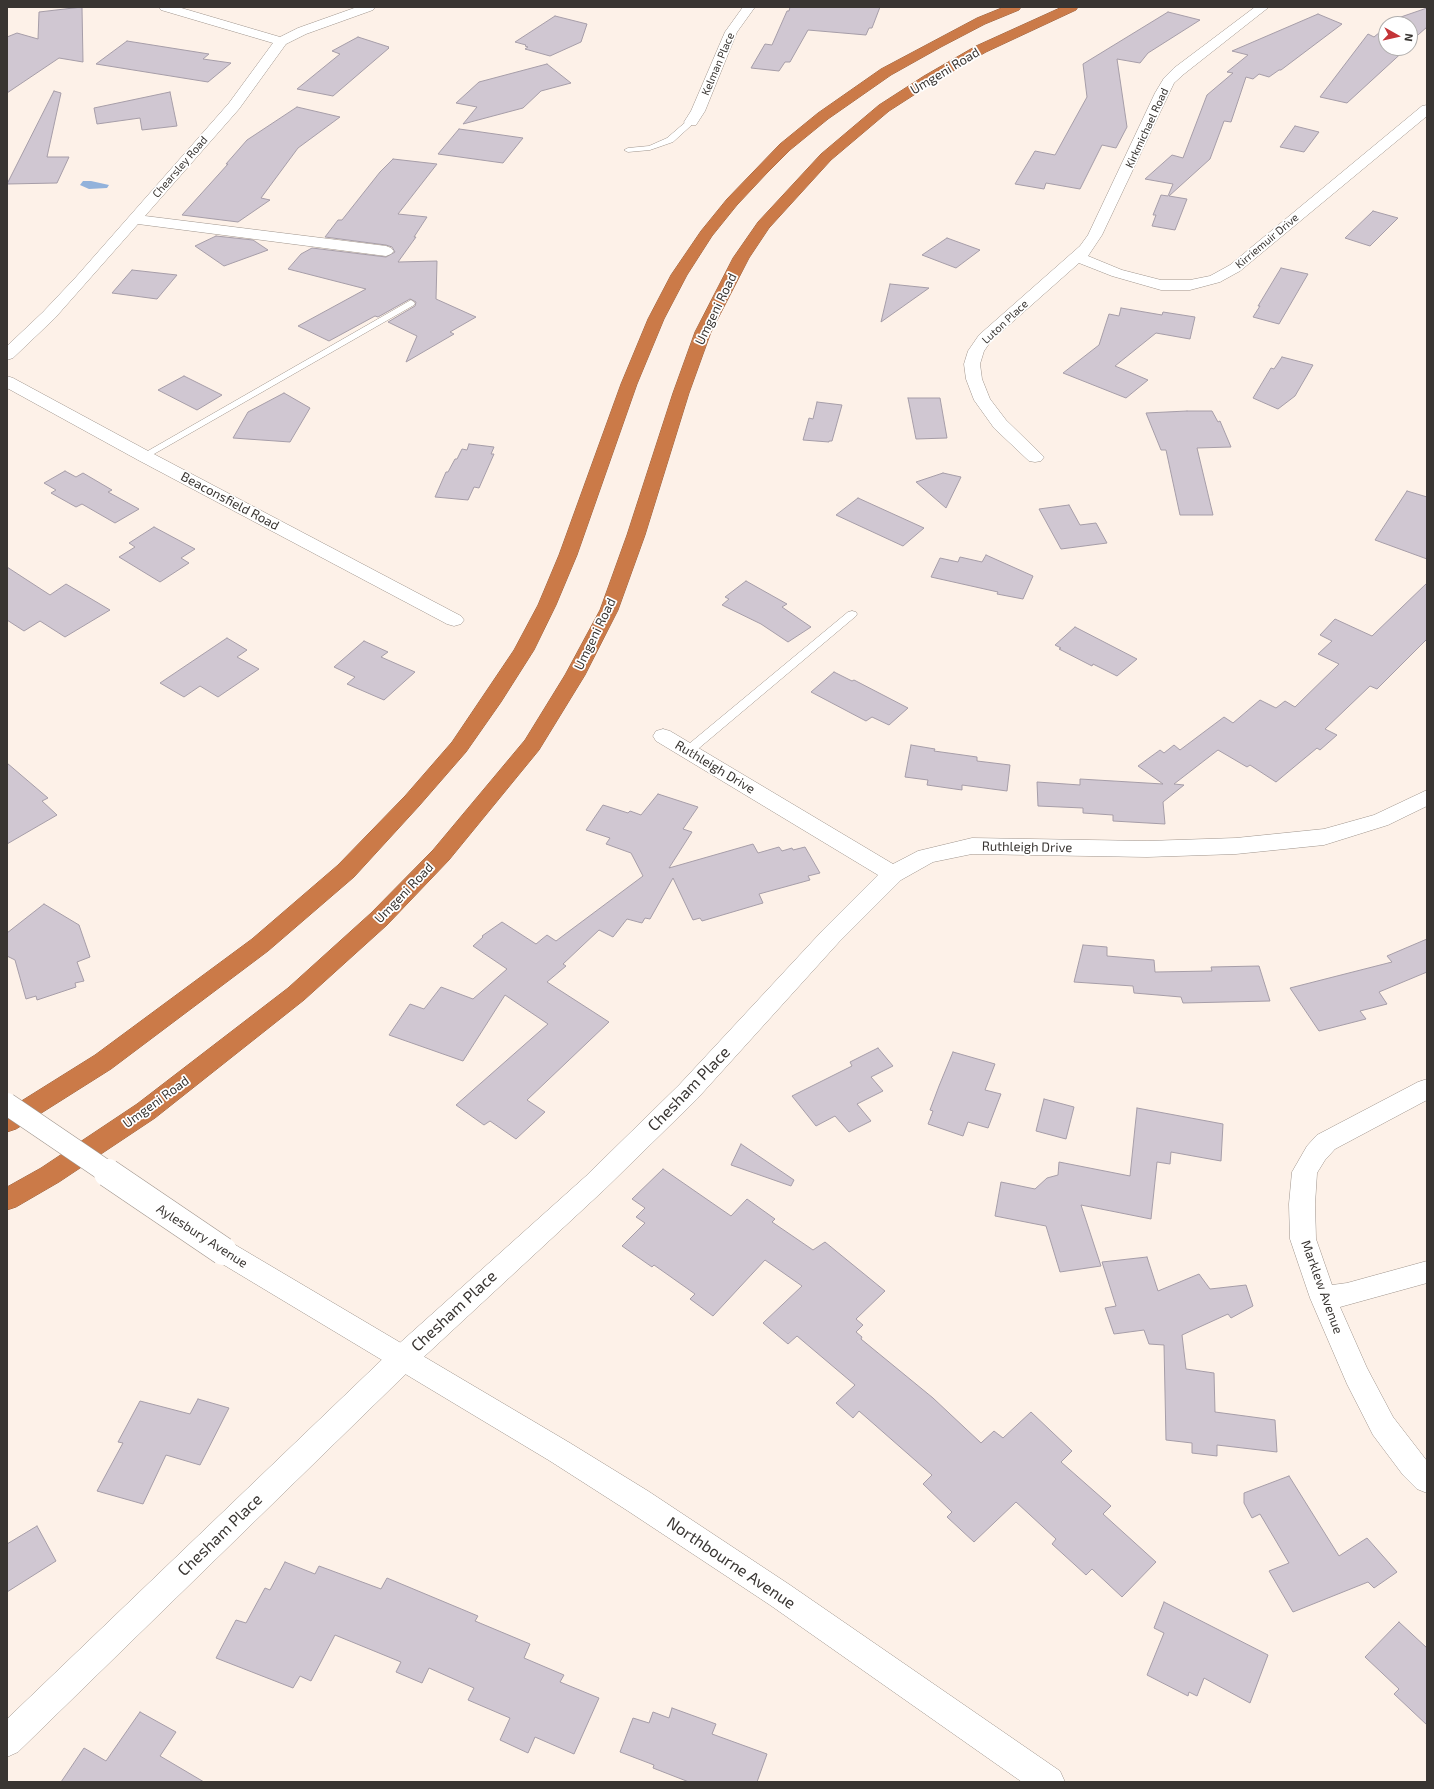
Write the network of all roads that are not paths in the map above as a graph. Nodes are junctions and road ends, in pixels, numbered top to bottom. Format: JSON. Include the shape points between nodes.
{"nodes":[{"id":1,"x":165,"y":7,"type":"edge"},
{"id":2,"x":369,"y":7,"type":"edge"},
{"id":3,"x":749,"y":7,"type":"edge"},
{"id":4,"x":1015,"y":7,"type":"edge"},
{"id":5,"x":1072,"y":7,"type":"edge"},
{"id":6,"x":1263,"y":7,"type":"edge"},
{"id":7,"x":281,"y":41,"type":"junction"},
{"id":8,"x":1427,"y":109,"type":"edge"},
{"id":9,"x":691,"y":122,"type":"joint"},
{"id":10,"x":628,"y":150,"type":"dead end"},
{"id":11,"x":134,"y":219,"type":"junction"},
{"id":12,"x":386,"y":251,"type":"dead end"},
{"id":13,"x":1078,"y":257,"type":"junction"},
{"id":14,"x":411,"y":303,"type":"dead end"},
{"id":15,"x":7,"y":354,"type":"edge"},
{"id":16,"x":7,"y":381,"type":"edge"},
{"id":17,"x":144,"y":456,"type":"junction"},
{"id":18,"x":1034,"y":457,"type":"dead end"},
{"id":19,"x":852,"y":614,"type":"dead end"},
{"id":20,"x":454,"y":620,"type":"dead end"},
{"id":21,"x":663,"y":736,"type":"dead end"},
{"id":22,"x":688,"y":751,"type":"junction"},
{"id":23,"x":1427,"y":797,"type":"edge"},
{"id":24,"x":894,"y":874,"type":"junction"},
{"id":25,"x":1427,"y":1089,"type":"edge"},
{"id":26,"x":7,"y":1104,"type":"edge"},
{"id":27,"x":7,"y":1122,"type":"edge"},
{"id":28,"x":7,"y":1199,"type":"edge"},
{"id":29,"x":1427,"y":1272,"type":"edge"},
{"id":30,"x":1323,"y":1298,"type":"junction"},
{"id":31,"x":403,"y":1358,"type":"junction"},
{"id":32,"x":1427,"y":1480,"type":"edge"},
{"id":33,"x":7,"y":1741,"type":"edge"},
{"id":34,"x":1048,"y":1782,"type":"edge"}],
"edges":[{"from":1,"to":7,"type":"street"},
{"from":2,"to":7,"type":"street","name":"Chearsley Road"},
{"from":3,"to":9,"type":"street","name":"Kelman Place","via":[[731,32]]},
{"from":4,"to":27,"type":"highway","name":"Umgeni Road","via":[[981,21],[886,72],[823,116],[785,148],[732,202],[706,234],[679,275],[656,319],[629,384],[568,555],[524,650],[459,747],[412,801],[346,871],[260,945],[103,1062]]},
{"from":5,"to":28,"type":"highway","name":"Umgeni Road","via":[[981,49],[884,108],[826,157],[763,225],[741,258],[702,332],[609,610],[575,675],[532,745],[441,856],[379,919],[296,994],[146,1111],[50,1175]]},
{"from":6,"to":13,"type":"street","name":"Kirkmichael Road","via":[[1178,71],[1170,81],[1095,236]]},
{"from":7,"to":11,"type":"street","name":"Chearsley Road","via":[[234,106]]},
{"from":8,"to":13,"type":"street","name":"Kirriemuir Drive","via":[[1235,268],[1215,279],[1190,284],[1161,285],[1117,273]]},
{"from":9,"to":10,"type":"lane","via":[[670,140],[650,148]]},
{"from":11,"to":12,"type":"street"},
{"from":11,"to":15,"type":"street","name":"Chearsley Road","via":[[48,315]]},
{"from":13,"to":18,"type":"street","name":"Luton Place","via":[[985,338],[976,351],[972,364],[974,379],[982,400],[1000,424]]},
{"from":14,"to":17,"type":"lane"},
{"from":16,"to":17,"type":"street","name":"Beaconsfield Road"},
{"from":17,"to":20,"type":"street","name":"Beaconsfield Road"},
{"from":19,"to":22,"type":"lane"},
{"from":21,"to":22,"type":"street","name":"Ruthleigh Drive"},
{"from":22,"to":24,"type":"street","name":"Ruthleigh Drive"},
{"from":23,"to":24,"type":"street","name":"Ruthleigh Drive","via":[[1380,820],[1324,836],[1236,846],[1147,849],[972,846],[926,856]]},
{"from":24,"to":31,"type":"street","name":"Chesham Place","via":[[831,936],[688,1092],[595,1183]]},
{"from":25,"to":30,"type":"street","name":"Marklew Avenue","via":[[1326,1142],[1305,1172],[1302,1239]]},
{"from":26,"to":31,"type":"street","name":"Aylesbury Avenue","bridge":true,"via":[[224,1251]]},
{"from":29,"to":30,"type":"street","via":[[1347,1295]]},
{"from":30,"to":32,"type":"street","name":"Marklew Avenue","via":[[1383,1426],[1413,1466]]},
{"from":31,"to":33,"type":"street","name":"Chesham Place"},
{"from":31,"to":34,"type":"street","name":"Northbourne Avenue","via":[[644,1505],[780,1595]]}]}
